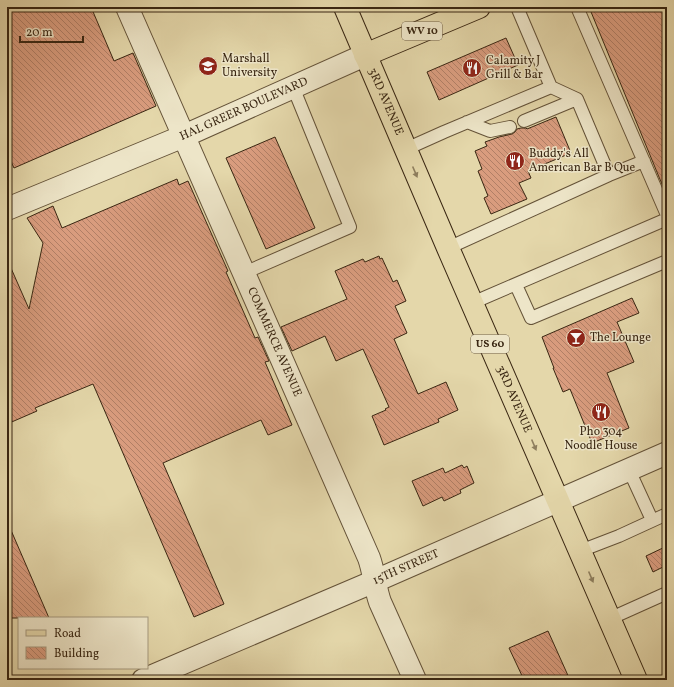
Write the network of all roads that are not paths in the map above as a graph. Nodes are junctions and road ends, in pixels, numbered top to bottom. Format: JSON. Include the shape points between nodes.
{"nodes":[{"id":1,"x":127,"y":7,"type":"edge"},
{"id":2,"x":345,"y":7,"type":"edge"},
{"id":3,"x":479,"y":7,"type":"edge"},
{"id":4,"x":516,"y":7,"type":"edge"},
{"id":5,"x":577,"y":7,"type":"edge"},
{"id":6,"x":366,"y":55,"type":"junction"},
{"id":7,"x":551,"y":86,"type":"junction"},
{"id":8,"x":292,"y":87,"type":"junction"},
{"id":9,"x":577,"y":99,"type":"junction"},
{"id":10,"x":524,"y":121,"type":"dead end"},
{"id":11,"x":467,"y":122,"type":"junction"},
{"id":12,"x":510,"y":127,"type":"dead end"},
{"id":13,"x":184,"y":136,"type":"junction"},
{"id":14,"x":406,"y":149,"type":"junction"},
{"id":15,"x":644,"y":161,"type":"junction"},
{"id":16,"x":609,"y":175,"type":"junction"},
{"id":17,"x":7,"y":209,"type":"edge"},
{"id":18,"x":667,"y":215,"type":"edge"},
{"id":19,"x":667,"y":220,"type":"edge"},
{"id":20,"x":448,"y":248,"type":"junction"},
{"id":21,"x":667,"y":261,"type":"edge"},
{"id":22,"x":244,"y":273,"type":"junction"},
{"id":23,"x":516,"y":285,"type":"junction"},
{"id":24,"x":472,"y":304,"type":"junction"},
{"id":25,"x":667,"y":453,"type":"edge"},
{"id":26,"x":629,"y":470,"type":"junction"},
{"id":27,"x":558,"y":501,"type":"junction"},
{"id":28,"x":667,"y":514,"type":"edge"},
{"id":29,"x":652,"y":520,"type":"junction"},
{"id":30,"x":580,"y":551,"type":"junction"},
{"id":31,"x":375,"y":581,"type":"junction"},
{"id":32,"x":667,"y":593,"type":"edge"},
{"id":33,"x":609,"y":619,"type":"junction"},
{"id":34,"x":143,"y":680,"type":"edge"},
{"id":35,"x":414,"y":680,"type":"edge"},
{"id":36,"x":636,"y":680,"type":"edge"}],
"edges":[{"from":1,"to":13,"type":"street","name":"COMMERCE AVENUE"},
{"from":2,"to":6,"type":"main road","name":"3RD AVENUE","number":"US 60"},
{"from":3,"to":6,"type":"main road","name":"HAL GREER BOULEVARD","number":"WV 10"},
{"from":4,"to":7,"type":"lane"},
{"from":5,"to":15,"type":"lane"},
{"from":6,"to":8,"type":"street","name":"HAL GREER BOULEVARD"},
{"from":6,"to":14,"type":"main road","name":"3RD AVENUE","number":"US 60"},
{"from":7,"to":9,"type":"lane"},
{"from":7,"to":11,"type":"lane"},
{"from":8,"to":13,"type":"street","name":"HAL GREER BOULEVARD"},
{"from":8,"to":22,"type":"lane","via":[[350,227]]},
{"from":9,"to":10,"type":"lane"},
{"from":9,"to":16,"type":"lane"},
{"from":11,"to":12,"type":"lane","via":[[490,131]]},
{"from":11,"to":14,"type":"lane"},
{"from":13,"to":17,"type":"street","name":"HAL GREER BOULEVARD"},
{"from":13,"to":22,"type":"street","name":"COMMERCE AVENUE"},
{"from":14,"to":20,"type":"main road","name":"3RD AVENUE","number":"US 60","one_way":true},
{"from":15,"to":16,"type":"lane"},
{"from":15,"to":18,"type":"lane"},
{"from":16,"to":20,"type":"lane"},
{"from":19,"to":23,"type":"lane"},
{"from":20,"to":24,"type":"main road","name":"3RD AVENUE","number":"US 60"},
{"from":21,"to":23,"type":"lane","via":[[531,318]]},
{"from":22,"to":31,"type":"street","name":"COMMERCE AVENUE","via":[[369,558]]},
{"from":23,"to":24,"type":"lane"},
{"from":24,"to":27,"type":"main road","name":"3RD AVENUE","number":"US 60","one_way":true},
{"from":25,"to":26,"type":"street","name":"15TH STREET"},
{"from":26,"to":27,"type":"street","name":"15TH STREET"},
{"from":26,"to":29,"type":"lane"},
{"from":27,"to":30,"type":"main road","name":"3RD AVENUE","number":"US 60"},
{"from":27,"to":31,"type":"street","name":"15TH STREET"},
{"from":28,"to":29,"type":"lane"},
{"from":29,"to":30,"type":"lane"},
{"from":30,"to":33,"type":"main road","name":"3RD AVENUE","number":"US 60","one_way":true},
{"from":31,"to":34,"type":"street","name":"15TH STREET"},
{"from":31,"to":35,"type":"street","name":"COMMERCE AVENUE","via":[[380,602]]},
{"from":32,"to":33,"type":"lane"},
{"from":33,"to":36,"type":"main road","name":"3RD AVENUE","number":"US 60"}]}
